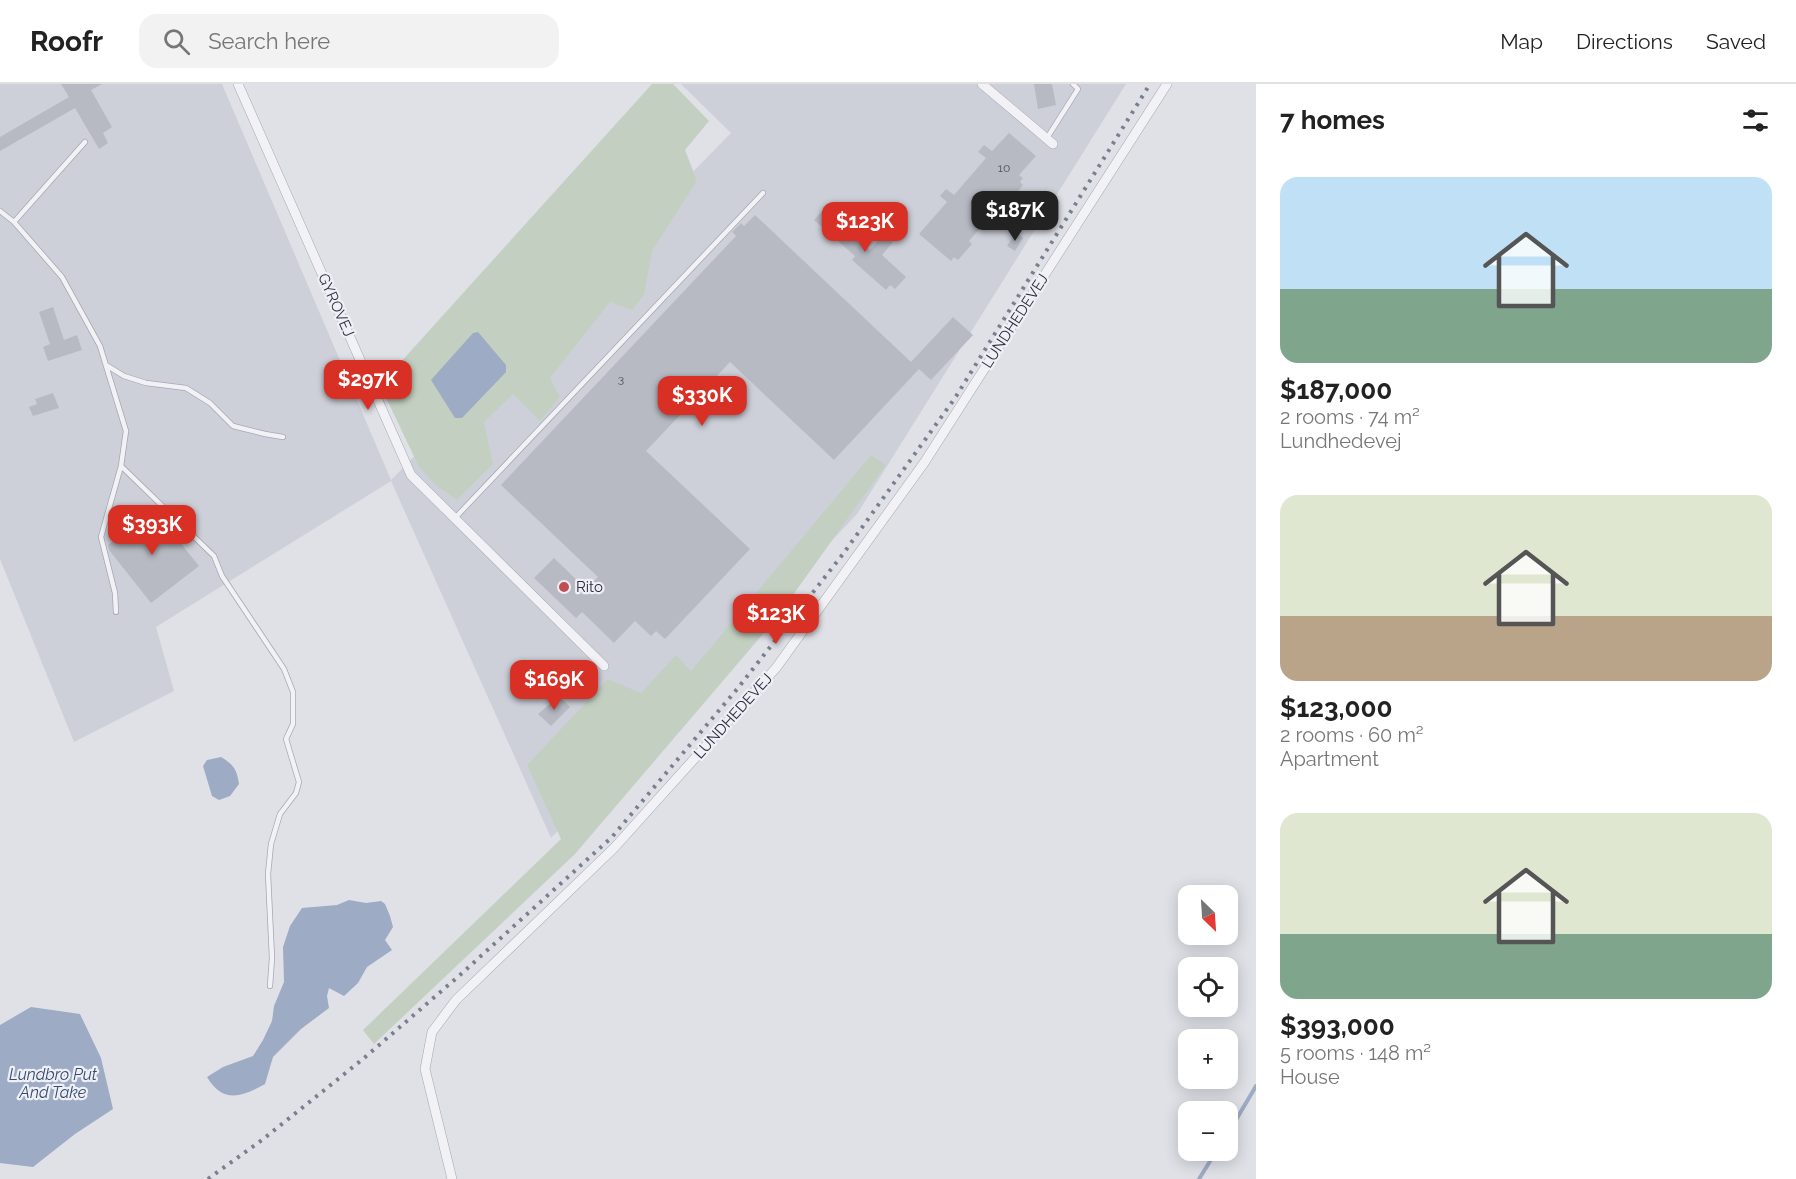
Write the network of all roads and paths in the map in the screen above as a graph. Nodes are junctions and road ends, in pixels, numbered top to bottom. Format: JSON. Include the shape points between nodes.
{"nodes":[{"id":1,"x":238,"y":84,"type":"edge"},
{"id":2,"x":982,"y":84,"type":"edge"},
{"id":3,"x":1073,"y":84,"type":"edge"},
{"id":4,"x":1167,"y":84,"type":"edge"},
{"id":5,"x":1050,"y":141,"type":"joint"},
{"id":6,"x":85,"y":142,"type":"dead end"},
{"id":7,"x":763,"y":193,"type":"dead end"},
{"id":8,"x":0,"y":211,"type":"edge"},
{"id":9,"x":14,"y":222,"type":"junction"},
{"id":10,"x":106,"y":366,"type":"junction"},
{"id":11,"x":283,"y":436,"type":"dead end"},
{"id":12,"x":121,"y":466,"type":"junction"},
{"id":13,"x":455,"y":518,"type":"junction"},
{"id":14,"x":116,"y":612,"type":"dead end"},
{"id":15,"x":604,"y":666,"type":"dead end"},
{"id":16,"x":270,"y":986,"type":"dead end"},
{"id":17,"x":452,"y":1179,"type":"edge"}],
"edges":[{"from":1,"to":13,"type":"street","name":"GYROVEJ","via":[[411,475]]},
{"from":2,"to":5,"type":"street"},
{"from":3,"to":5,"type":"lane","via":[[1078,89]]},
{"from":4,"to":17,"type":"street","name":"LUNDHEDEVEJ","via":[[924,463],[776,668],[614,848],[456,1000],[432,1032],[425,1069]]},
{"from":6,"to":9,"type":"lane"},
{"from":7,"to":13,"type":"lane"},
{"from":8,"to":9,"type":"lane"},
{"from":9,"to":10,"type":"lane","via":[[62,277],[100,346]]},
{"from":10,"to":11,"type":"lane","via":[[146,383],[186,388],[210,403],[233,426]]},
{"from":10,"to":12,"type":"lane","via":[[126,430]]},
{"from":12,"to":14,"type":"lane","via":[[101,537]]},
{"from":12,"to":16,"type":"lane","via":[[214,556],[222,576],[284,669],[292,692],[293,724],[286,739],[299,782],[296,793],[280,814],[271,844]]},
{"from":13,"to":15,"type":"street","name":"GYROVEJ"}]}
